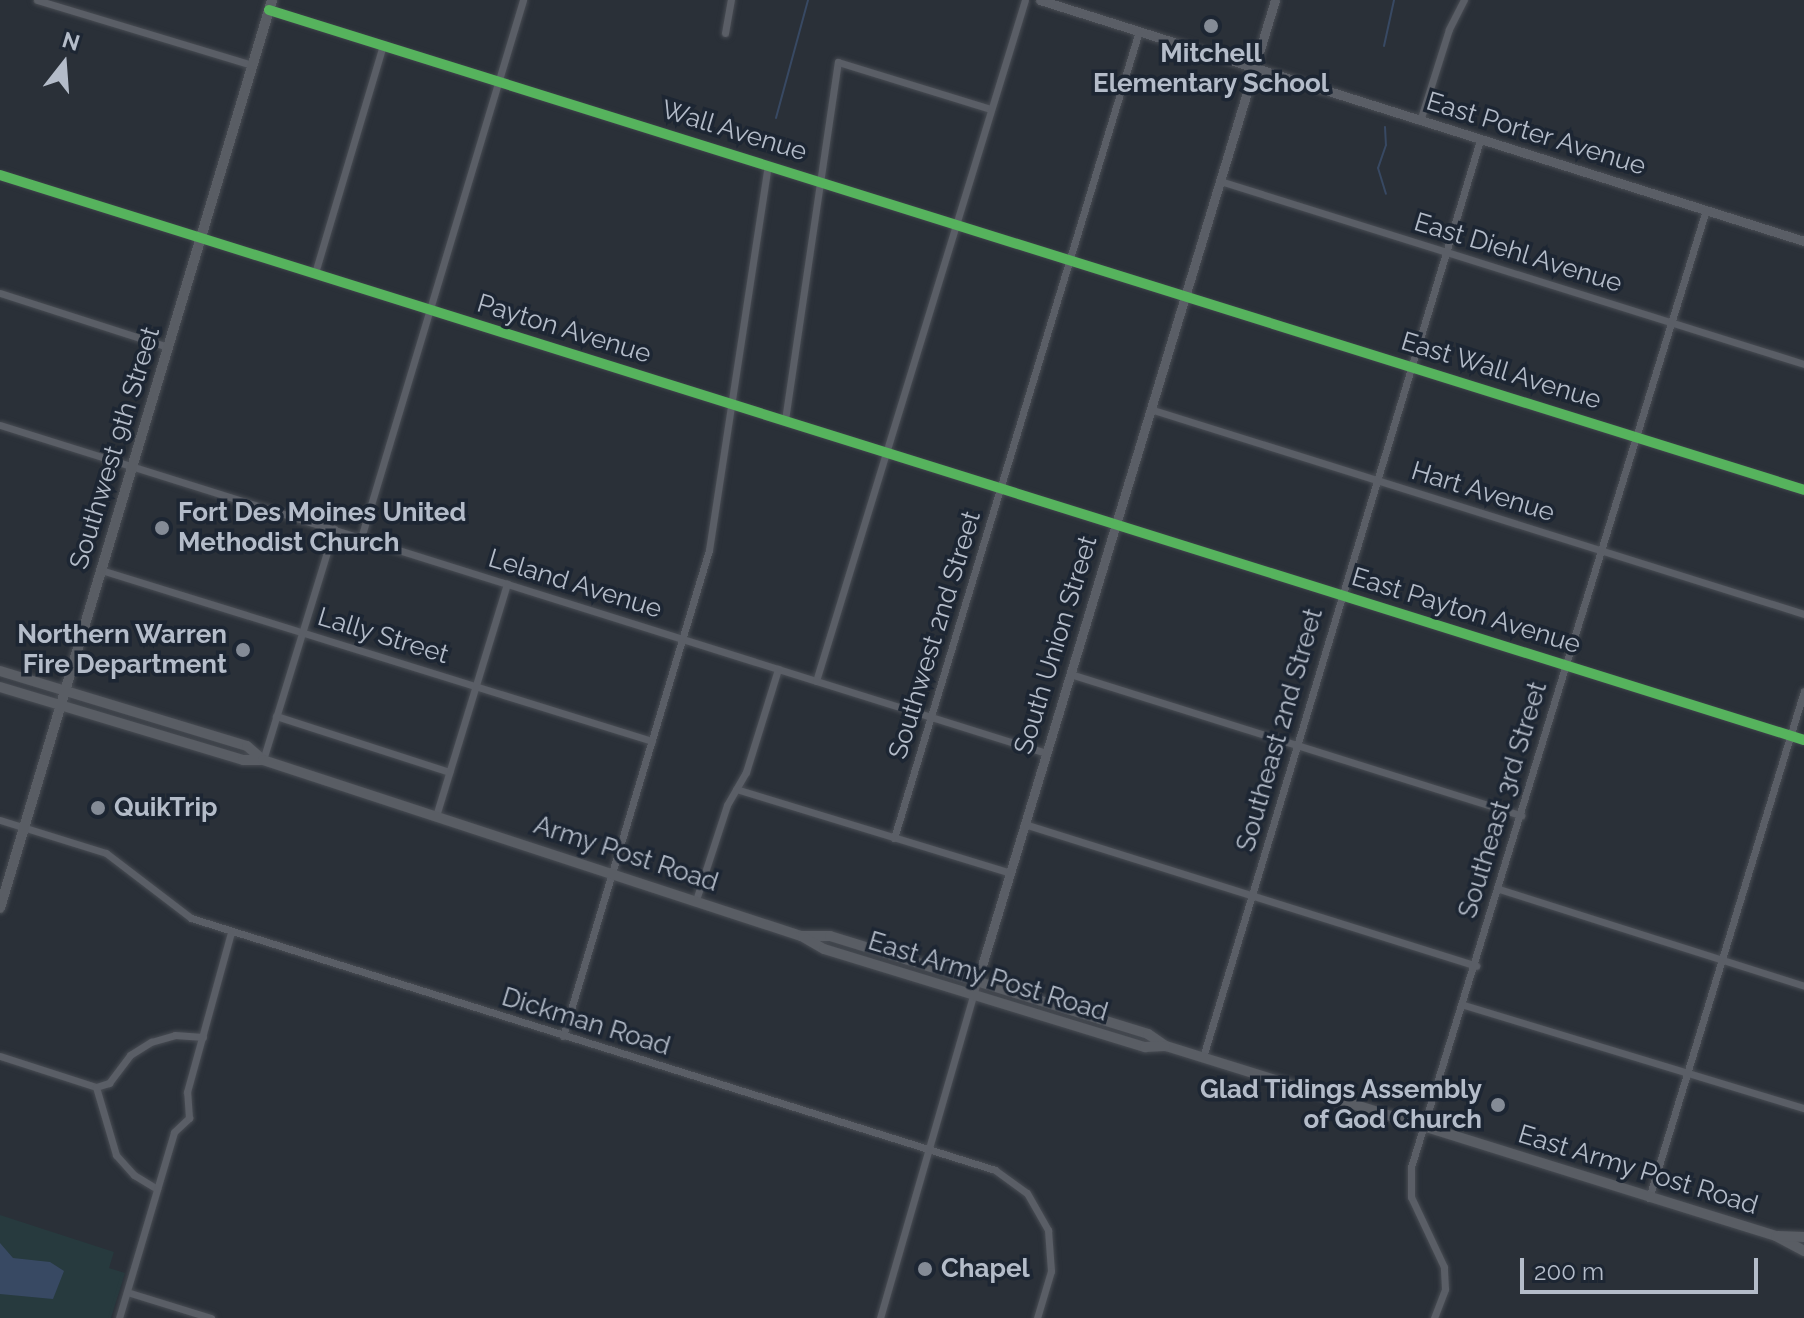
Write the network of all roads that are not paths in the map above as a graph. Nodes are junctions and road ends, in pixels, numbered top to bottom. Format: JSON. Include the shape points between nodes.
{"nodes":[{"id":1,"x":37,"y":0,"type":"edge"},
{"id":2,"x":523,"y":0,"type":"edge"},
{"id":3,"x":731,"y":0,"type":"edge"},
{"id":4,"x":1025,"y":0,"type":"edge"},
{"id":5,"x":1040,"y":0,"type":"edge"},
{"id":6,"x":1275,"y":0,"type":"edge"},
{"id":7,"x":1464,"y":0,"type":"edge"},
{"id":8,"x":271,"y":5,"type":"edge"},
{"id":9,"x":1139,"y":31,"type":"junction"},
{"id":10,"x":725,"y":33,"type":"dead end"},
{"id":11,"x":383,"y":45,"type":"junction"},
{"id":12,"x":252,"y":65,"type":"junction"},
{"id":13,"x":1255,"y":67,"type":"junction"},
{"id":14,"x":499,"y":81,"type":"junction"},
{"id":15,"x":991,"y":109,"type":"junction"},
{"id":16,"x":1420,"y":121,"type":"junction"},
{"id":17,"x":1480,"y":140,"type":"junction"},
{"id":18,"x":768,"y":165,"type":"junction"},
{"id":19,"x":0,"y":175,"type":"edge"},
{"id":20,"x":820,"y":181,"type":"junction"},
{"id":21,"x":1220,"y":181,"type":"junction"},
{"id":22,"x":1706,"y":210,"type":"junction"},
{"id":23,"x":956,"y":224,"type":"junction"},
{"id":24,"x":201,"y":237,"type":"junction"},
{"id":25,"x":1804,"y":241,"type":"edge"},
{"id":26,"x":1447,"y":252,"type":"junction"},
{"id":27,"x":1070,"y":259,"type":"junction"},
{"id":28,"x":315,"y":273,"type":"junction"},
{"id":29,"x":0,"y":293,"type":"edge"},
{"id":30,"x":1185,"y":295,"type":"junction"},
{"id":31,"x":430,"y":310,"type":"junction"},
{"id":32,"x":1672,"y":322,"type":"junction"},
{"id":33,"x":168,"y":347,"type":"junction"},
{"id":34,"x":1804,"y":364,"type":"edge"},
{"id":35,"x":1410,"y":366,"type":"junction"},
{"id":36,"x":731,"y":404,"type":"junction"},
{"id":37,"x":1150,"y":409,"type":"junction"},
{"id":38,"x":785,"y":420,"type":"junction"},
{"id":39,"x":0,"y":425,"type":"edge"},
{"id":40,"x":1637,"y":437,"type":"junction"},
{"id":41,"x":886,"y":452,"type":"junction"},
{"id":42,"x":132,"y":466,"type":"junction"},
{"id":43,"x":1376,"y":480,"type":"junction"},
{"id":44,"x":1000,"y":488,"type":"junction"},
{"id":45,"x":1804,"y":490,"type":"edge"},
{"id":46,"x":1116,"y":524,"type":"junction"},
{"id":47,"x":334,"y":529,"type":"junction"},
{"id":48,"x":361,"y":538,"type":"junction"},
{"id":49,"x":1602,"y":551,"type":"junction"},
{"id":50,"x":101,"y":570,"type":"junction"},
{"id":51,"x":507,"y":584,"type":"junction"},
{"id":52,"x":1343,"y":595,"type":"junction"},
{"id":53,"x":1804,"y":614,"type":"edge"},
{"id":54,"x":302,"y":632,"type":"junction"},
{"id":55,"x":683,"y":639,"type":"junction"},
{"id":56,"x":1567,"y":665,"type":"junction"},
{"id":57,"x":778,"y":669,"type":"junction"},
{"id":58,"x":0,"y":671,"type":"edge"},
{"id":59,"x":1070,"y":674,"type":"junction"},
{"id":60,"x":816,"y":681,"type":"junction"},
{"id":61,"x":475,"y":686,"type":"junction"},
{"id":62,"x":0,"y":687,"type":"edge"},
{"id":63,"x":1804,"y":691,"type":"edge"},
{"id":64,"x":64,"y":692,"type":"junction"},
{"id":65,"x":60,"y":705,"type":"junction"},
{"id":66,"x":276,"y":716,"type":"junction"},
{"id":67,"x":931,"y":717,"type":"junction"},
{"id":68,"x":1790,"y":735,"type":"junction"},
{"id":69,"x":1804,"y":740,"type":"edge"},
{"id":70,"x":652,"y":741,"type":"junction"},
{"id":71,"x":1299,"y":746,"type":"junction"},
{"id":72,"x":1046,"y":753,"type":"junction"},
{"id":73,"x":263,"y":760,"type":"junction"},
{"id":74,"x":449,"y":772,"type":"junction"},
{"id":75,"x":736,"y":789,"type":"junction"},
{"id":76,"x":1521,"y":815,"type":"junction"},
{"id":77,"x":436,"y":816,"type":"junction"},
{"id":78,"x":0,"y":820,"type":"edge"},
{"id":79,"x":1024,"y":824,"type":"junction"},
{"id":80,"x":24,"y":827,"type":"junction"},
{"id":81,"x":894,"y":838,"type":"junction"},
{"id":82,"x":612,"y":871,"type":"junction"},
{"id":83,"x":1010,"y":873,"type":"junction"},
{"id":84,"x":1499,"y":889,"type":"junction"},
{"id":85,"x":1253,"y":896,"type":"junction"},
{"id":86,"x":696,"y":900,"type":"junction"},
{"id":87,"x":0,"y":908,"type":"edge"},
{"id":88,"x":231,"y":932,"type":"junction"},
{"id":89,"x":801,"y":936,"type":"junction"},
{"id":90,"x":1722,"y":960,"type":"junction"},
{"id":91,"x":1476,"y":966,"type":"junction"},
{"id":92,"x":977,"y":982,"type":"junction"},
{"id":93,"x":1804,"y":986,"type":"edge"},
{"id":94,"x":973,"y":995,"type":"junction"},
{"id":95,"x":1464,"y":1005,"type":"junction"},
{"id":96,"x":563,"y":1036,"type":"junction"},
{"id":97,"x":203,"y":1037,"type":"junction"},
{"id":98,"x":1166,"y":1046,"type":"junction"},
{"id":99,"x":0,"y":1056,"type":"edge"},
{"id":100,"x":1203,"y":1057,"type":"junction"},
{"id":101,"x":1687,"y":1073,"type":"junction"},
{"id":102,"x":96,"y":1087,"type":"junction"},
{"id":103,"x":1804,"y":1108,"type":"edge"},
{"id":104,"x":1424,"y":1127,"type":"junction"},
{"id":105,"x":930,"y":1150,"type":"junction"},
{"id":106,"x":157,"y":1189,"type":"junction"},
{"id":107,"x":1649,"y":1198,"type":"junction"},
{"id":108,"x":1776,"y":1236,"type":"junction"},
{"id":109,"x":1804,"y":1237,"type":"edge"},
{"id":110,"x":1804,"y":1251,"type":"edge"},
{"id":111,"x":127,"y":1292,"type":"junction"},
{"id":112,"x":119,"y":1318,"type":"edge"},
{"id":113,"x":211,"y":1318,"type":"edge"},
{"id":114,"x":880,"y":1318,"type":"edge"},
{"id":115,"x":1037,"y":1318,"type":"edge"},
{"id":116,"x":1434,"y":1318,"type":"edge"}],
"edges":[{"from":1,"to":12,"type":"street"},
{"from":2,"to":14,"type":"street"},
{"from":3,"to":10,"type":"street"},
{"from":4,"to":15,"type":"street"},
{"from":5,"to":9,"type":"street","name":"East Porter Avenue"},
{"from":6,"to":13,"type":"street","name":"South Union Street"},
{"from":7,"to":16,"type":"street","via":[[1449,29]]},
{"from":8,"to":11,"type":"street","name":"Wall Avenue"},
{"from":8,"to":12,"type":"main road","name":"Southwest 9th Street"},
{"from":9,"to":13,"type":"street","name":"East Porter Avenue"},
{"from":9,"to":27,"type":"street","name":"Southwest 2nd Street"},
{"from":11,"to":14,"type":"street","name":"Wall Avenue"},
{"from":11,"to":28,"type":"street"},
{"from":12,"to":24,"type":"main road","name":"Southwest 9th Street"},
{"from":13,"to":16,"type":"street","name":"East Porter Avenue"},
{"from":13,"to":21,"type":"street","name":"South Union Street"},
{"from":14,"to":18,"type":"street","name":"Wall Avenue"},
{"from":14,"to":31,"type":"street"},
{"from":15,"to":20,"type":"street","via":[[838,62]]},
{"from":15,"to":23,"type":"street"},
{"from":16,"to":17,"type":"street","name":"East Porter Avenue"},
{"from":17,"to":22,"type":"street","name":"East Porter Avenue"},
{"from":17,"to":26,"type":"street","name":"Southeast 2nd Street"},
{"from":18,"to":20,"type":"street","name":"Wall Avenue"},
{"from":18,"to":36,"type":"street"},
{"from":19,"to":24,"type":"street","name":"Payton Avenue"},
{"from":20,"to":23,"type":"street","name":"Wall Avenue"},
{"from":20,"to":38,"type":"street"},
{"from":21,"to":26,"type":"street","name":"East Diehl Avenue"},
{"from":21,"to":30,"type":"street","name":"South Union Street"},
{"from":22,"to":25,"type":"street","name":"East Porter Avenue"},
{"from":22,"to":32,"type":"street","name":"Southeast 3rd Street"},
{"from":23,"to":27,"type":"street","name":"Wall Avenue"},
{"from":23,"to":41,"type":"street"},
{"from":24,"to":28,"type":"street","name":"Payton Avenue"},
{"from":24,"to":33,"type":"main road","name":"Southwest 9th Street"},
{"from":26,"to":32,"type":"street","name":"East Diehl Avenue"},
{"from":26,"to":35,"type":"street","name":"Southeast 2nd Street"},
{"from":27,"to":30,"type":"street","name":"Wall Avenue"},
{"from":27,"to":44,"type":"street","name":"Southwest 2nd Street"},
{"from":28,"to":31,"type":"street","name":"Payton Avenue"},
{"from":29,"to":33,"type":"street"},
{"from":30,"to":35,"type":"street","name":"East Wall Avenue"},
{"from":30,"to":37,"type":"street","name":"South Union Street"},
{"from":31,"to":36,"type":"street","name":"Payton Avenue"},
{"from":31,"to":48,"type":"street"},
{"from":32,"to":34,"type":"street","name":"East Diehl Avenue"},
{"from":32,"to":40,"type":"street","name":"Southeast 3rd Street"},
{"from":33,"to":42,"type":"main road","name":"Southwest 9th Street"},
{"from":35,"to":40,"type":"street","name":"East Wall Avenue"},
{"from":35,"to":43,"type":"street","name":"Southeast 2nd Street"},
{"from":36,"to":38,"type":"street","name":"Payton Avenue"},
{"from":36,"to":55,"type":"street","via":[[709,550]]},
{"from":37,"to":43,"type":"street","name":"Hart Avenue"},
{"from":37,"to":46,"type":"street","name":"South Union Street"},
{"from":38,"to":41,"type":"street","name":"Payton Avenue"},
{"from":39,"to":42,"type":"street","name":"Leland Avenue"},
{"from":40,"to":45,"type":"street","name":"East Wall Avenue"},
{"from":40,"to":49,"type":"street","name":"Southeast 3rd Street"},
{"from":41,"to":44,"type":"street","name":"Payton Avenue"},
{"from":41,"to":60,"type":"street"},
{"from":42,"to":47,"type":"street","name":"Leland Avenue"},
{"from":42,"to":50,"type":"main road","name":"Southwest 9th Street"},
{"from":43,"to":49,"type":"street","name":"Hart Avenue"},
{"from":43,"to":52,"type":"street","name":"Southeast 2nd Street"},
{"from":44,"to":46,"type":"street","name":"Payton Avenue"},
{"from":44,"to":67,"type":"street","name":"Southwest 2nd Street"},
{"from":46,"to":52,"type":"street","name":"East Payton Avenue"},
{"from":46,"to":59,"type":"street","name":"South Union Street"},
{"from":47,"to":48,"type":"street","name":"Leland Avenue"},
{"from":47,"to":54,"type":"street"},
{"from":48,"to":51,"type":"street","name":"Leland Avenue"},
{"from":49,"to":53,"type":"street","name":"Hart Avenue"},
{"from":49,"to":56,"type":"street","name":"Southeast 3rd Street"},
{"from":50,"to":54,"type":"street","name":"Lally Street"},
{"from":50,"to":64,"type":"main road","name":"Southwest 9th Street"},
{"from":51,"to":55,"type":"street","name":"Leland Avenue"},
{"from":51,"to":61,"type":"street"},
{"from":52,"to":56,"type":"street","name":"East Payton Avenue"},
{"from":52,"to":71,"type":"street","name":"Southeast 2nd Street"},
{"from":54,"to":61,"type":"street","name":"Lally Street"},
{"from":54,"to":66,"type":"street"},
{"from":55,"to":57,"type":"street","name":"Leland Avenue"},
{"from":55,"to":70,"type":"street"},
{"from":56,"to":68,"type":"street","name":"East Payton Avenue"},
{"from":56,"to":76,"type":"street","name":"Southeast 3rd Street"},
{"from":57,"to":60,"type":"street","name":"Leland Avenue"},
{"from":57,"to":75,"type":"street"},
{"from":58,"to":64,"type":"main road","name":"Army Post Road"},
{"from":59,"to":71,"type":"street"},
{"from":59,"to":72,"type":"street","name":"South Union Street"},
{"from":60,"to":67,"type":"street","name":"Leland Avenue"},
{"from":61,"to":70,"type":"street","name":"Lally Street"},
{"from":61,"to":74,"type":"street"},
{"from":62,"to":65,"type":"main road","name":"Army Post Road"},
{"from":63,"to":68,"type":"street"},
{"from":64,"to":65,"type":"main road","name":"Southwest 9th Street"},
{"from":64,"to":73,"type":"main road","name":"Army Post Road","via":[[247,746]]},
{"from":65,"to":73,"type":"main road","name":"Army Post Road","via":[[243,760]]},
{"from":65,"to":80,"type":"main road","name":"Southwest 9th Street"},
{"from":66,"to":73,"type":"street"},
{"from":66,"to":74,"type":"street"},
{"from":67,"to":72,"type":"street","name":"Leland Avenue"},
{"from":67,"to":81,"type":"street","name":"Southwest 2nd Street"},
{"from":68,"to":69,"type":"street","name":"East Payton Avenue"},
{"from":68,"to":90,"type":"street"},
{"from":70,"to":82,"type":"street"},
{"from":71,"to":76,"type":"street"},
{"from":71,"to":85,"type":"street","name":"Southeast 2nd Street"},
{"from":72,"to":79,"type":"street","name":"South Union Street"},
{"from":73,"to":77,"type":"main road","name":"Army Post Road"},
{"from":74,"to":77,"type":"street"},
{"from":75,"to":81,"type":"street"},
{"from":75,"to":86,"type":"street"},
{"from":76,"to":84,"type":"street","name":"Southeast 3rd Street"},
{"from":77,"to":82,"type":"main road","name":"Army Post Road"},
{"from":78,"to":80,"type":"street","name":"Dickman Road"},
{"from":79,"to":83,"type":"street","name":"South Union Street"},
{"from":79,"to":85,"type":"street"},
{"from":80,"to":87,"type":"main road","name":"Southwest 9th Street"},
{"from":80,"to":88,"type":"street","name":"Dickman Road","via":[[106,853],[181,914]]},
{"from":81,"to":83,"type":"street"},
{"from":82,"to":86,"type":"main road","name":"Army Post Road"},
{"from":82,"to":96,"type":"street"},
{"from":83,"to":92,"type":"street","name":"South Union Street"},
{"from":84,"to":90,"type":"street"},
{"from":84,"to":91,"type":"street","name":"Southeast 3rd Street"},
{"from":85,"to":91,"type":"street"},
{"from":85,"to":100,"type":"street","name":"Southeast 2nd Street"},
{"from":86,"to":89,"type":"main road","name":"Army Post Road"},
{"from":88,"to":96,"type":"street","name":"Dickman Road"},
{"from":88,"to":97,"type":"street"},
{"from":89,"to":92,"type":"main road","name":"Army Post Road","via":[[830,936]]},
{"from":89,"to":94,"type":"main road","name":"East Army Post Road","via":[[824,949]]},
{"from":90,"to":93,"type":"street"},
{"from":90,"to":101,"type":"street"},
{"from":91,"to":95,"type":"street","name":"Southeast 3rd Street"},
{"from":92,"to":94,"type":"street"},
{"from":92,"to":98,"type":"main road","name":"East Army Post Road","via":[[1148,1034]]},
{"from":94,"to":98,"type":"main road","name":"East Army Post Road","via":[[1145,1047]]},
{"from":94,"to":105,"type":"street"},
{"from":95,"to":101,"type":"street"},
{"from":95,"to":104,"type":"street","name":"Southeast 3rd Street"},
{"from":96,"to":105,"type":"street","name":"Dickman Road"},
{"from":97,"to":102,"type":"street","via":[[175,1035],[151,1042],[130,1055],[109,1083]]},
{"from":97,"to":106,"type":"street","via":[[187,1092],[189,1118],[174,1132]]},
{"from":98,"to":100,"type":"main road","name":"East Army Post Road"},
{"from":99,"to":102,"type":"street"},
{"from":100,"to":104,"type":"main road","name":"East Army Post Road"},
{"from":101,"to":103,"type":"street"},
{"from":101,"to":107,"type":"street"},
{"from":102,"to":106,"type":"street","via":[[116,1155]]},
{"from":104,"to":107,"type":"main road","name":"East Army Post Road"},
{"from":104,"to":116,"type":"street","name":"Southeast 3rd Street","via":[[1409,1187],[1444,1267],[1445,1289]]},
{"from":105,"to":114,"type":"street"},
{"from":105,"to":115,"type":"street","name":"Dickman Road","via":[[995,1170],[1036,1204],[1052,1257]]},
{"from":106,"to":111,"type":"street"},
{"from":107,"to":108,"type":"main road","name":"East Army Post Road"},
{"from":108,"to":109,"type":"main road","name":"East Army Post Road"},
{"from":108,"to":110,"type":"main road","name":"East Army Post Road"},
{"from":111,"to":112,"type":"street"},
{"from":111,"to":113,"type":"street"}]}
